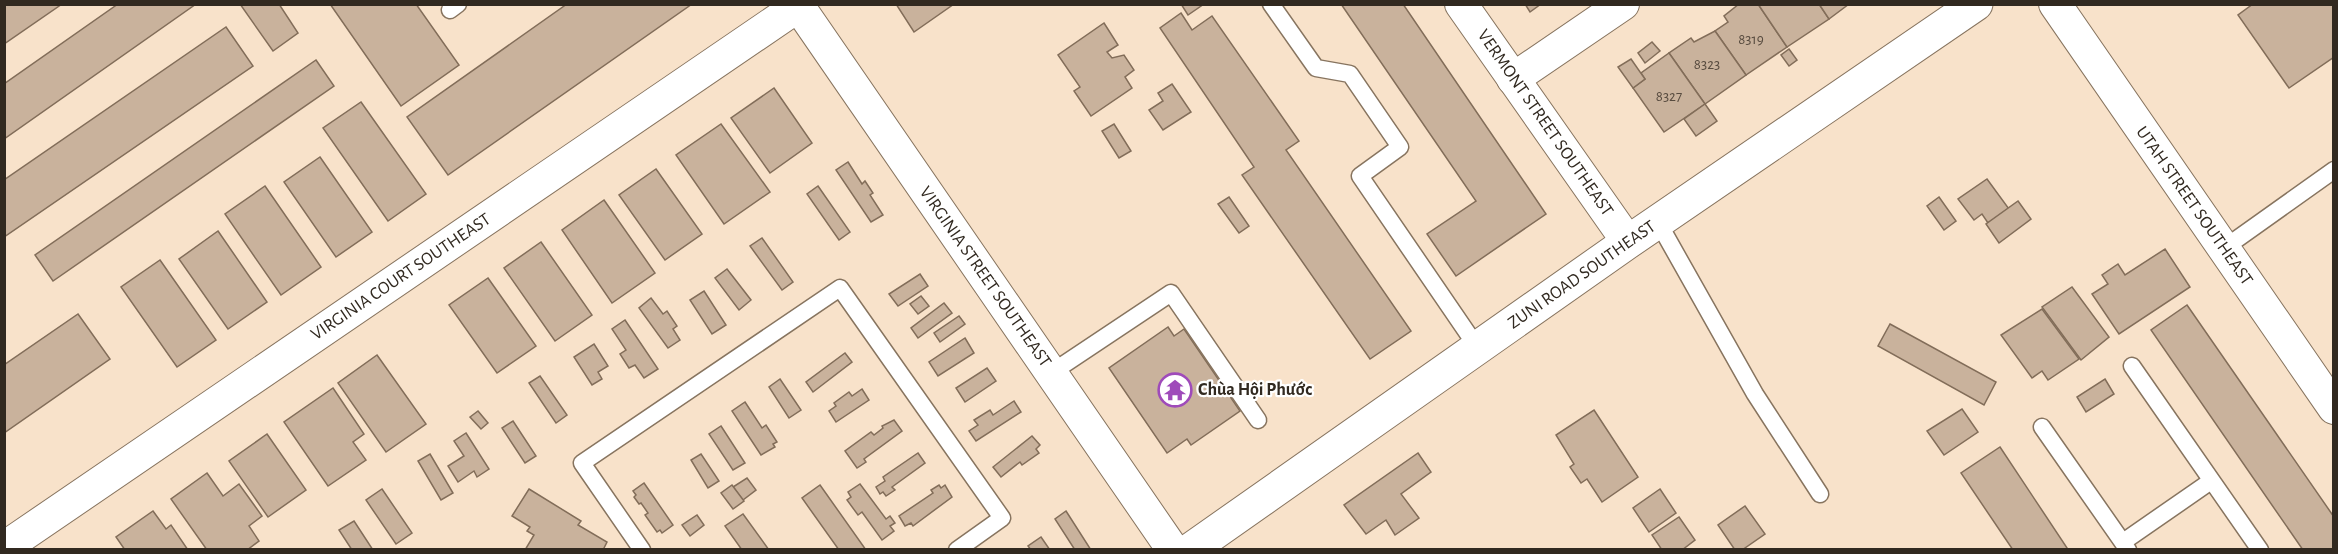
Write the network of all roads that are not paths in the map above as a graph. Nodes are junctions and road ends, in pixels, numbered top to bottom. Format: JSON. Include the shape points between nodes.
{"nodes":[{"id":1,"x":1271,"y":4,"type":"edge"},
{"id":2,"x":1461,"y":4,"type":"edge"},
{"id":3,"x":1623,"y":4,"type":"edge"},
{"id":4,"x":1976,"y":4,"type":"edge"},
{"id":5,"x":2055,"y":4,"type":"edge"},
{"id":6,"x":797,"y":5,"type":"edge"},
{"id":7,"x":1513,"y":79,"type":"junction"},
{"id":8,"x":2334,"y":170,"type":"edge"},
{"id":9,"x":1658,"y":222,"type":"junction"},
{"id":10,"x":1628,"y":242,"type":"junction"},
{"id":11,"x":2223,"y":249,"type":"junction"},
{"id":12,"x":1477,"y":347,"type":"junction"},
{"id":13,"x":2132,"y":366,"type":"dead end"},
{"id":14,"x":1051,"y":373,"type":"junction"},
{"id":15,"x":2334,"y":408,"type":"edge"},
{"id":16,"x":1258,"y":420,"type":"dead end"},
{"id":17,"x":2042,"y":427,"type":"dead end"},
{"id":18,"x":2211,"y":481,"type":"junction"},
{"id":19,"x":1820,"y":494,"type":"dead end"},
{"id":20,"x":2125,"y":546,"type":"edge"},
{"id":21,"x":4,"y":548,"type":"edge"},
{"id":22,"x":642,"y":549,"type":"edge"},
{"id":23,"x":957,"y":549,"type":"edge"},
{"id":24,"x":1173,"y":549,"type":"edge"},
{"id":25,"x":1190,"y":549,"type":"edge"},
{"id":26,"x":2259,"y":549,"type":"edge"}],
"edges":[{"from":1,"to":12,"type":"lane","via":[[1316,68],[1350,74],[1400,147],[1360,176]]},
{"from":2,"to":7,"type":"street","name":"VERMONT STREET SOUTHEAST"},
{"from":3,"to":7,"type":"street"},
{"from":4,"to":9,"type":"street","name":"ZUNI ROAD SOUTHEAST"},
{"from":5,"to":11,"type":"street","name":"UTAH STREET SOUTHEAST"},
{"from":6,"to":14,"type":"street","name":"VIRGINIA STREET SOUTHEAST"},
{"from":6,"to":21,"type":"street","name":"VIRGINIA COURT SOUTHEAST"},
{"from":7,"to":10,"type":"street","name":"VERMONT STREET SOUTHEAST"},
{"from":8,"to":11,"type":"lane"},
{"from":9,"to":10,"type":"street","name":"ZUNI ROAD SOUTHEAST"},
{"from":9,"to":19,"type":"lane","via":[[1755,394]]},
{"from":10,"to":12,"type":"street","name":"ZUNI ROAD SOUTHEAST"},
{"from":11,"to":15,"type":"street","name":"UTAH STREET SOUTHEAST"},
{"from":12,"to":25,"type":"street","name":"ZUNI ROAD SOUTHEAST"},
{"from":13,"to":18,"type":"lane"},
{"from":14,"to":16,"type":"lane","via":[[1172,293]]},
{"from":14,"to":24,"type":"street","name":"VIRGINIA STREET SOUTHEAST"},
{"from":17,"to":20,"type":"lane"},
{"from":18,"to":20,"type":"lane"},
{"from":18,"to":26,"type":"lane"},
{"from":22,"to":23,"type":"lane","via":[[582,463],[840,288],[1002,518]]}]}
